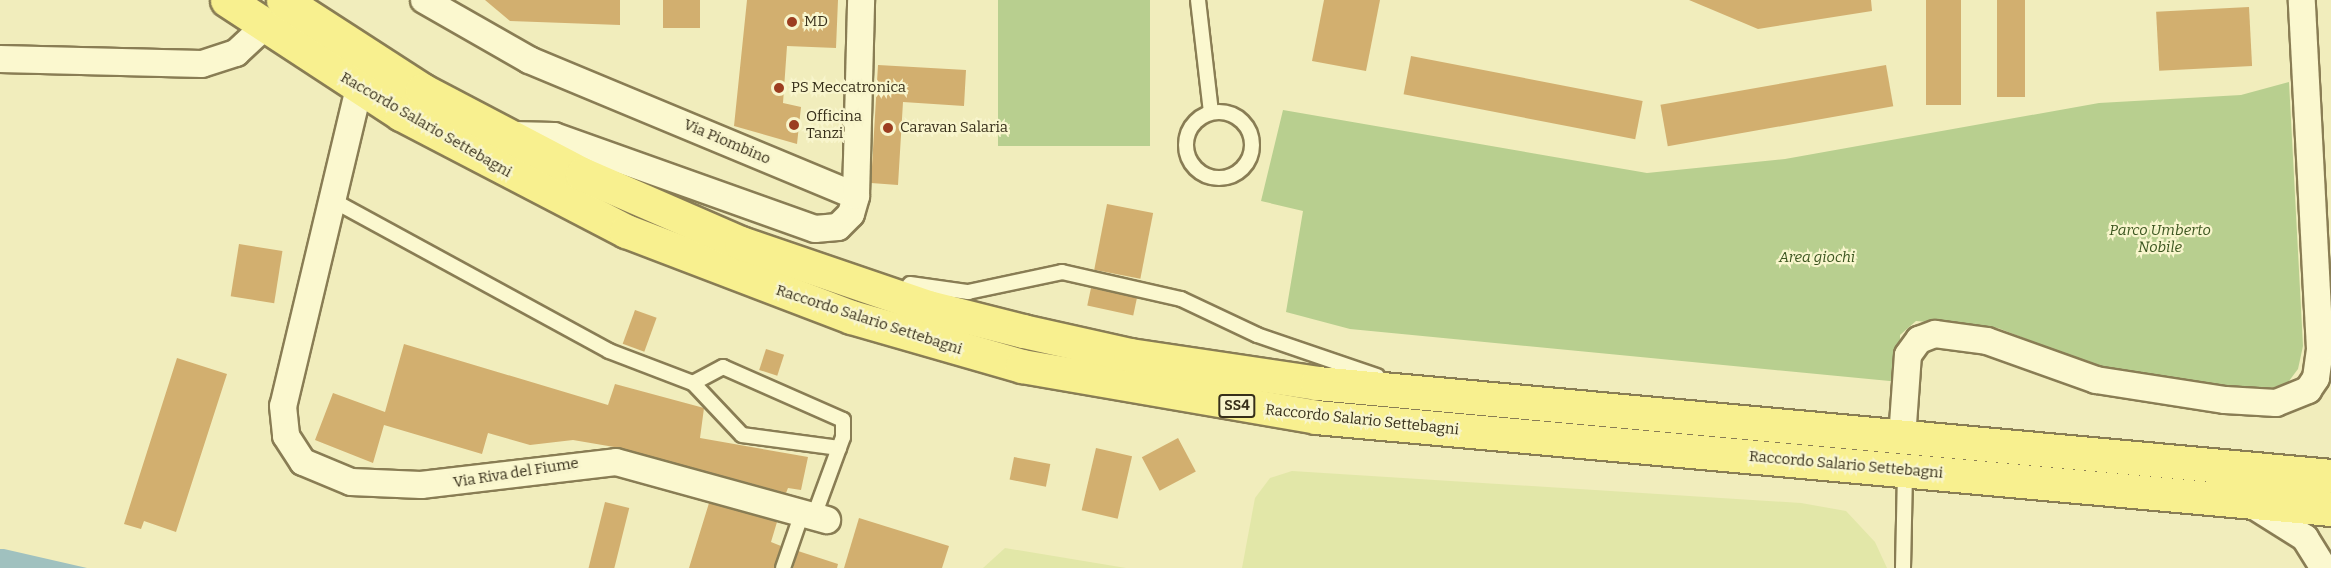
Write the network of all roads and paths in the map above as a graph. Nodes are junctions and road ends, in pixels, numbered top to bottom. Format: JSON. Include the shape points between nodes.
{"nodes":[{"id":1,"x":227,"y":0,"type":"edge"},
{"id":2,"x":424,"y":0,"type":"edge"},
{"id":3,"x":861,"y":0,"type":"edge"},
{"id":4,"x":1198,"y":0,"type":"edge"},
{"id":5,"x":2302,"y":0,"type":"edge"},
{"id":6,"x":274,"y":13,"type":"edge"},
{"id":7,"x":0,"y":59,"type":"edge"},
{"id":8,"x":359,"y":88,"type":"junction"},
{"id":9,"x":1211,"y":112,"type":"junction"},
{"id":10,"x":505,"y":135,"type":"junction"},
{"id":11,"x":856,"y":196,"type":"junction"},
{"id":12,"x":334,"y":201,"type":"junction"},
{"id":13,"x":852,"y":282,"type":"junction"},
{"id":14,"x":693,"y":383,"type":"junction"},
{"id":15,"x":1425,"y":394,"type":"junction"},
{"id":16,"x":1902,"y":438,"type":"junction"},
{"id":17,"x":839,"y":448,"type":"junction"},
{"id":18,"x":1905,"y":470,"type":"junction"},
{"id":19,"x":2331,"y":476,"type":"edge"},
{"id":20,"x":2248,"y":503,"type":"junction"},
{"id":21,"x":2331,"y":509,"type":"edge"},
{"id":22,"x":814,"y":516,"type":"junction"},
{"id":23,"x":783,"y":568,"type":"edge"},
{"id":24,"x":1903,"y":568,"type":"edge"},
{"id":25,"x":2324,"y":568,"type":"edge"}],
"edges":[{"from":1,"to":6,"type":"main road","name":"Raccordo Salario Settebagni","number":"SS4"},
{"from":2,"to":11,"type":"street","name":"Via Piombino","via":[[529,60]]},
{"from":3,"to":11,"type":"street"},
{"from":4,"to":9,"type":"lane"},
{"from":5,"to":16,"type":"street","via":[[2319,349],[2318,370],[2308,390],[2276,403],[2225,400],[2097,380],[1987,341],[1935,334],[1919,340],[1908,355]]},
{"from":6,"to":7,"type":"street","via":[[236,53],[202,64]]},
{"from":6,"to":8,"type":"main road","name":"Raccordo Salario Settebagni","number":"SS4"},
{"from":6,"to":10,"type":"main road","name":"Raccordo Salario Settebagni","number":"SS4"},
{"from":8,"to":12,"type":"street","name":"Via Riva del Fiume"},
{"from":8,"to":18,"type":"main road","name":"Raccordo Salario Settebagni","number":"SS4","via":[[523,182],[626,231],[851,317],[1022,366],[1316,417]]},
{"from":9,"to":9,"type":"lane","via":[[1192,124],[1185,146],[1193,167],[1224,179],[1244,168],[1251,137],[1232,114]]},
{"from":10,"to":11,"type":"street","via":[[554,136],[815,229],[843,223]]},
{"from":10,"to":13,"type":"main road","name":"Raccordo Salario Settebagni","number":"SS4","via":[[688,220]]},
{"from":12,"to":14,"type":"lane","via":[[609,351]]},
{"from":12,"to":22,"type":"street","name":"Via Riva del Fiume","via":[[284,406],[289,444],[314,470],[351,482],[421,485],[616,462]]},
{"from":13,"to":15,"type":"main road","name":"Raccordo Salario Settebagni","number":"SS4","via":[[928,307],[1130,355]]},
{"from":13,"to":15,"type":"lane","via":[[883,279],[946,292],[978,290],[1062,272],[1180,299],[1257,335]]},
{"from":14,"to":17,"type":"lane","via":[[742,435]]},
{"from":14,"to":17,"type":"lane","via":[[723,367],[843,420]]},
{"from":15,"to":16,"type":"main road","name":"Raccordo Salario Settebagni","number":"SS4"},
{"from":16,"to":19,"type":"main road","name":"Raccordo Salario Settebagni","number":"SS4"},
{"from":17,"to":22,"type":"lane"},
{"from":18,"to":20,"type":"main road","name":"Raccordo Salario Settebagni","number":"SS4"},
{"from":18,"to":24,"type":"lane"},
{"from":20,"to":21,"type":"main road","name":"Raccordo Salario Settebagni","number":"SS4"},
{"from":20,"to":25,"type":"street","via":[[2306,538]]},
{"from":22,"to":23,"type":"lane"}]}
